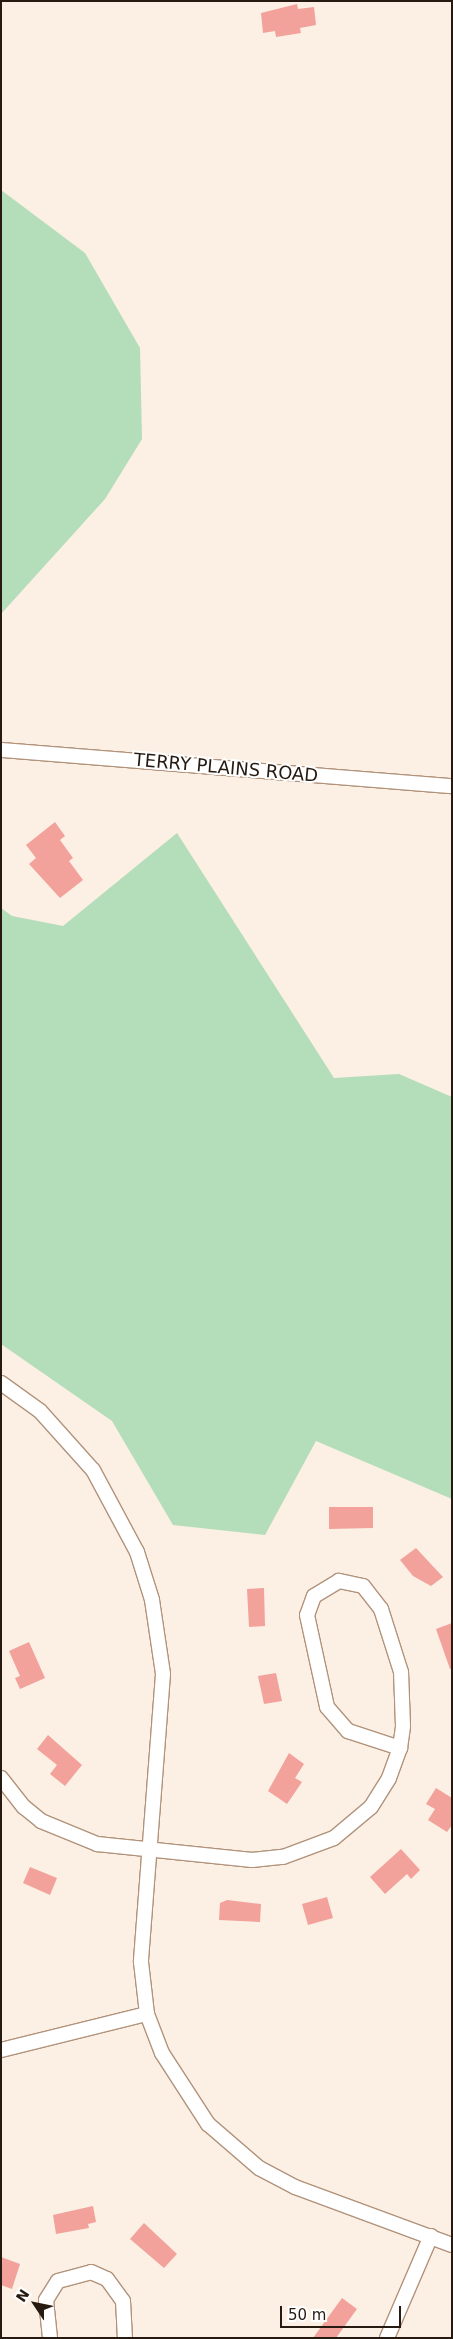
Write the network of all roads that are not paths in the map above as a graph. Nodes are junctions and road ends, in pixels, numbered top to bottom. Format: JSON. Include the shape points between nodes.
{"nodes":[{"id":1,"x":1,"y":750,"type":"edge"},
{"id":2,"x":452,"y":786,"type":"edge"},
{"id":3,"x":1,"y":1383,"type":"edge"},
{"id":4,"x":400,"y":1748,"type":"junction"},
{"id":5,"x":1,"y":1778,"type":"edge"},
{"id":6,"x":151,"y":1850,"type":"junction"},
{"id":7,"x":147,"y":2014,"type":"junction"},
{"id":8,"x":1,"y":2050,"type":"edge"},
{"id":9,"x":431,"y":2236,"type":"junction"},
{"id":10,"x":452,"y":2245,"type":"edge"},
{"id":11,"x":50,"y":2338,"type":"edge"},
{"id":12,"x":125,"y":2338,"type":"edge"},
{"id":13,"x":387,"y":2338,"type":"edge"}],
"edges":[{"from":1,"to":2,"type":"street","name":"TERRY PLAINS ROAD"},
{"from":3,"to":6,"type":"street","via":[[40,1411],[93,1470],[137,1552],[152,1600],[163,1674]]},
{"from":4,"to":4,"type":"street","via":[[402,1672],[381,1609],[363,1586],[352,1581],[326,1586],[314,1596],[306,1615],[327,1707],[348,1731]]},
{"from":4,"to":6,"type":"street","via":[[371,1807],[341,1833],[304,1851],[252,1860]]},
{"from":5,"to":6,"type":"street","via":[[24,1807],[65,1833],[97,1844]]},
{"from":6,"to":7,"type":"street","via":[[141,1962]]},
{"from":7,"to":8,"type":"street"},
{"from":7,"to":9,"type":"street","via":[[162,2053],[208,2124],[259,2168],[295,2187]]},
{"from":9,"to":10,"type":"street"},
{"from":9,"to":13,"type":"street"},
{"from":11,"to":12,"type":"street","via":[[46,2300],[58,2281],[91,2272],[107,2279],[121,2296]]}]}
